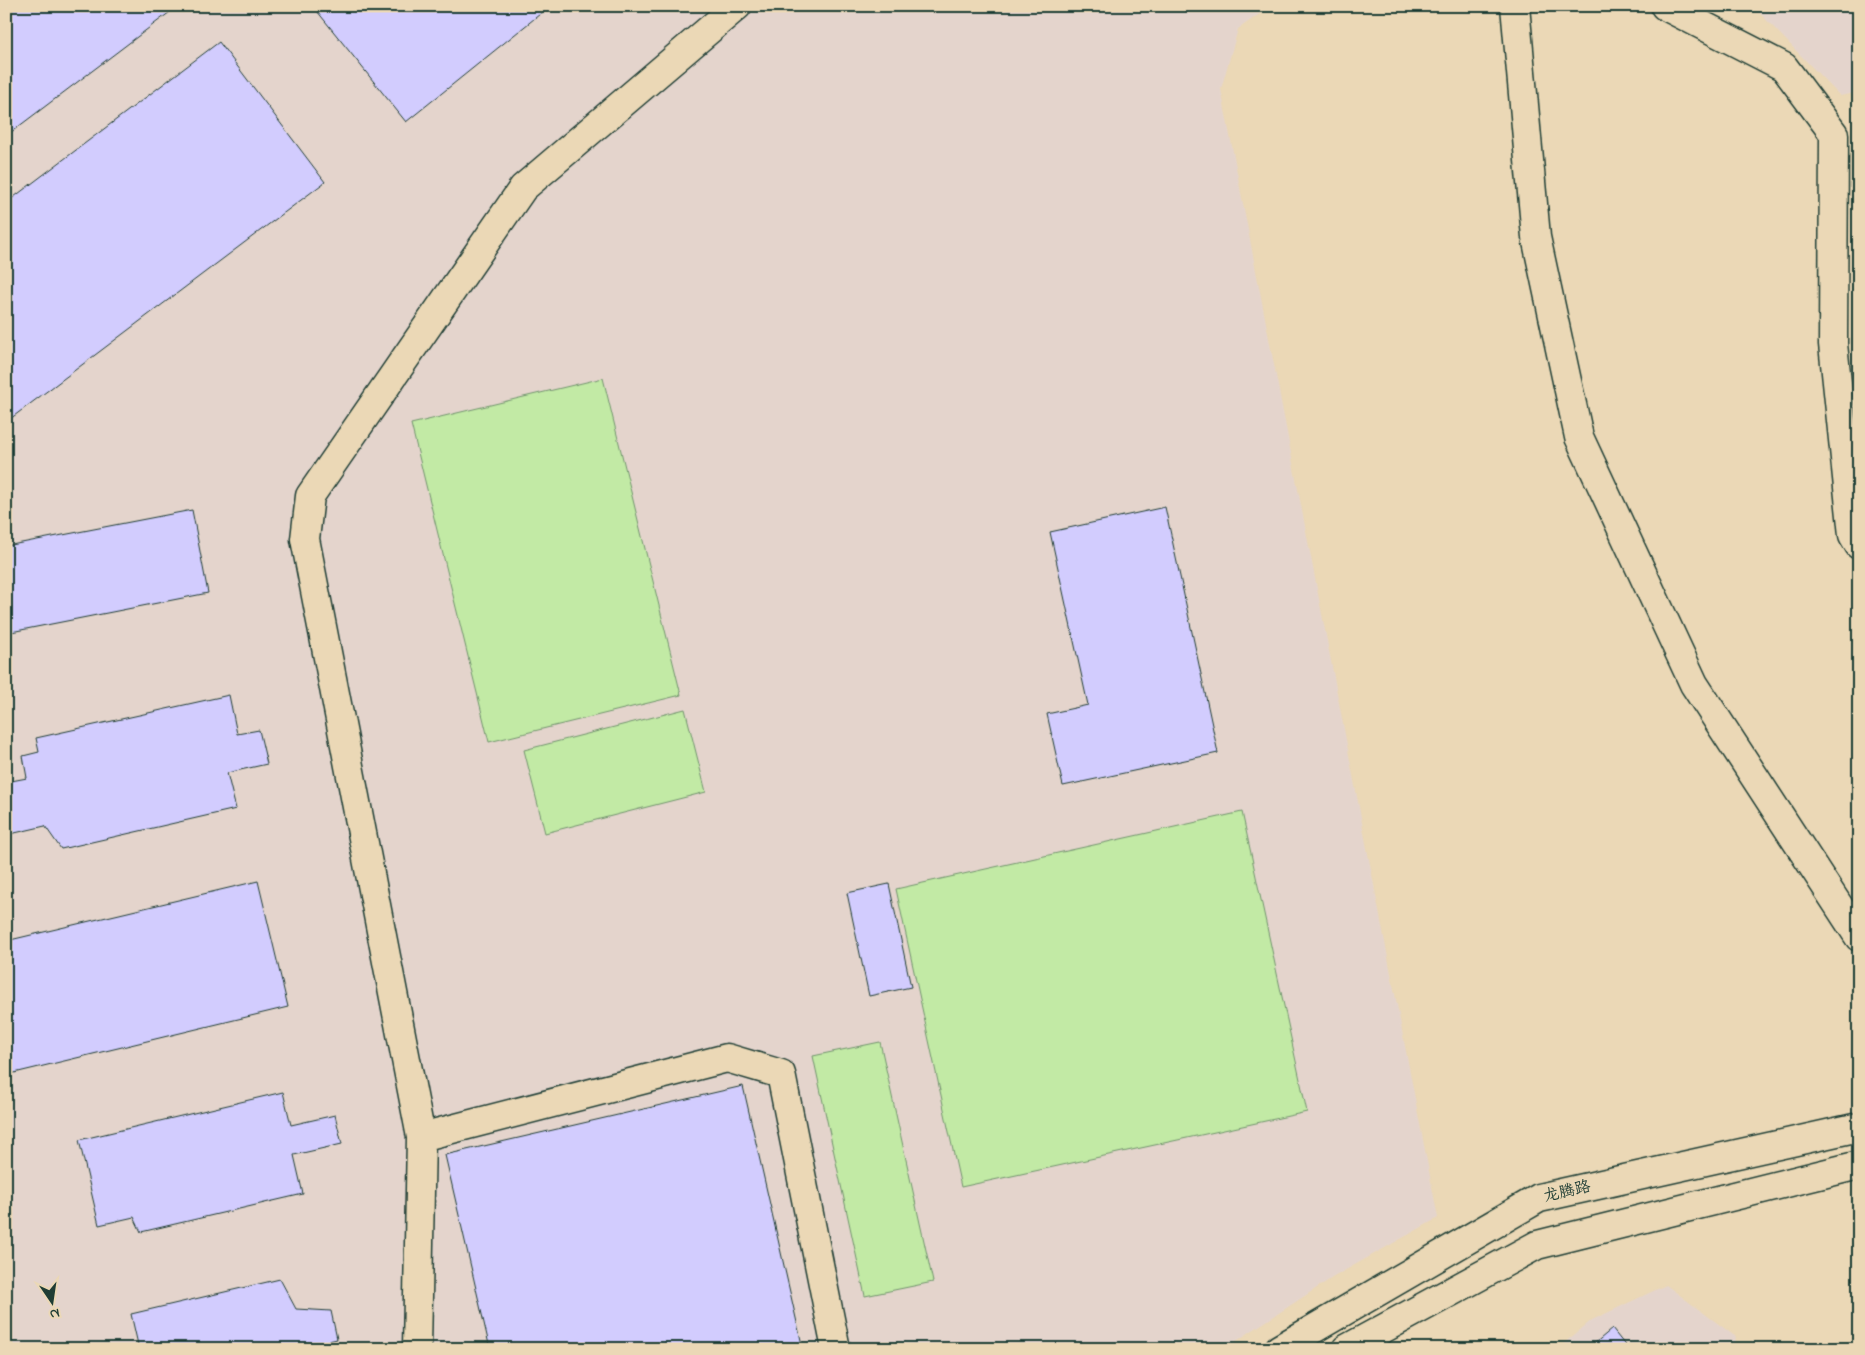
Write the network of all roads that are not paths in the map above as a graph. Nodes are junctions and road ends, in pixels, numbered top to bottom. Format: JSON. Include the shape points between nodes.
{"nodes":[{"id":1,"x":737,"y":6,"type":"edge"},
{"id":2,"x":1515,"y":6,"type":"edge"},
{"id":3,"x":1665,"y":6,"type":"edge"},
{"id":4,"x":1859,"y":546,"type":"edge"},
{"id":5,"x":1859,"y":937,"type":"edge"},
{"id":6,"x":1859,"y":1127,"type":"edge"},
{"id":7,"x":421,"y":1137,"type":"junction"},
{"id":8,"x":1859,"y":1165,"type":"edge"},
{"id":9,"x":417,"y":1349,"type":"edge"},
{"id":10,"x":836,"y":1349,"type":"edge"},
{"id":11,"x":1279,"y":1349,"type":"edge"},
{"id":12,"x":1346,"y":1349,"type":"edge"}],
"edges":[{"from":1,"to":7,"type":"street","via":[[523,188],[310,496],[305,539]]},
{"from":2,"to":5,"type":"street","via":[[1536,237],[1579,437],[1694,684]]},
{"from":3,"to":4,"type":"street","via":[[1784,67],[1834,134],[1833,344],[1853,535]]},
{"from":6,"to":11,"type":"street","name":"龙腾路","via":[[1539,1198]]},
{"from":7,"to":9,"type":"street"},
{"from":7,"to":10,"type":"street","via":[[727,1058],[781,1074]]},
{"from":8,"to":12,"type":"street","via":[[1537,1245]]}]}
